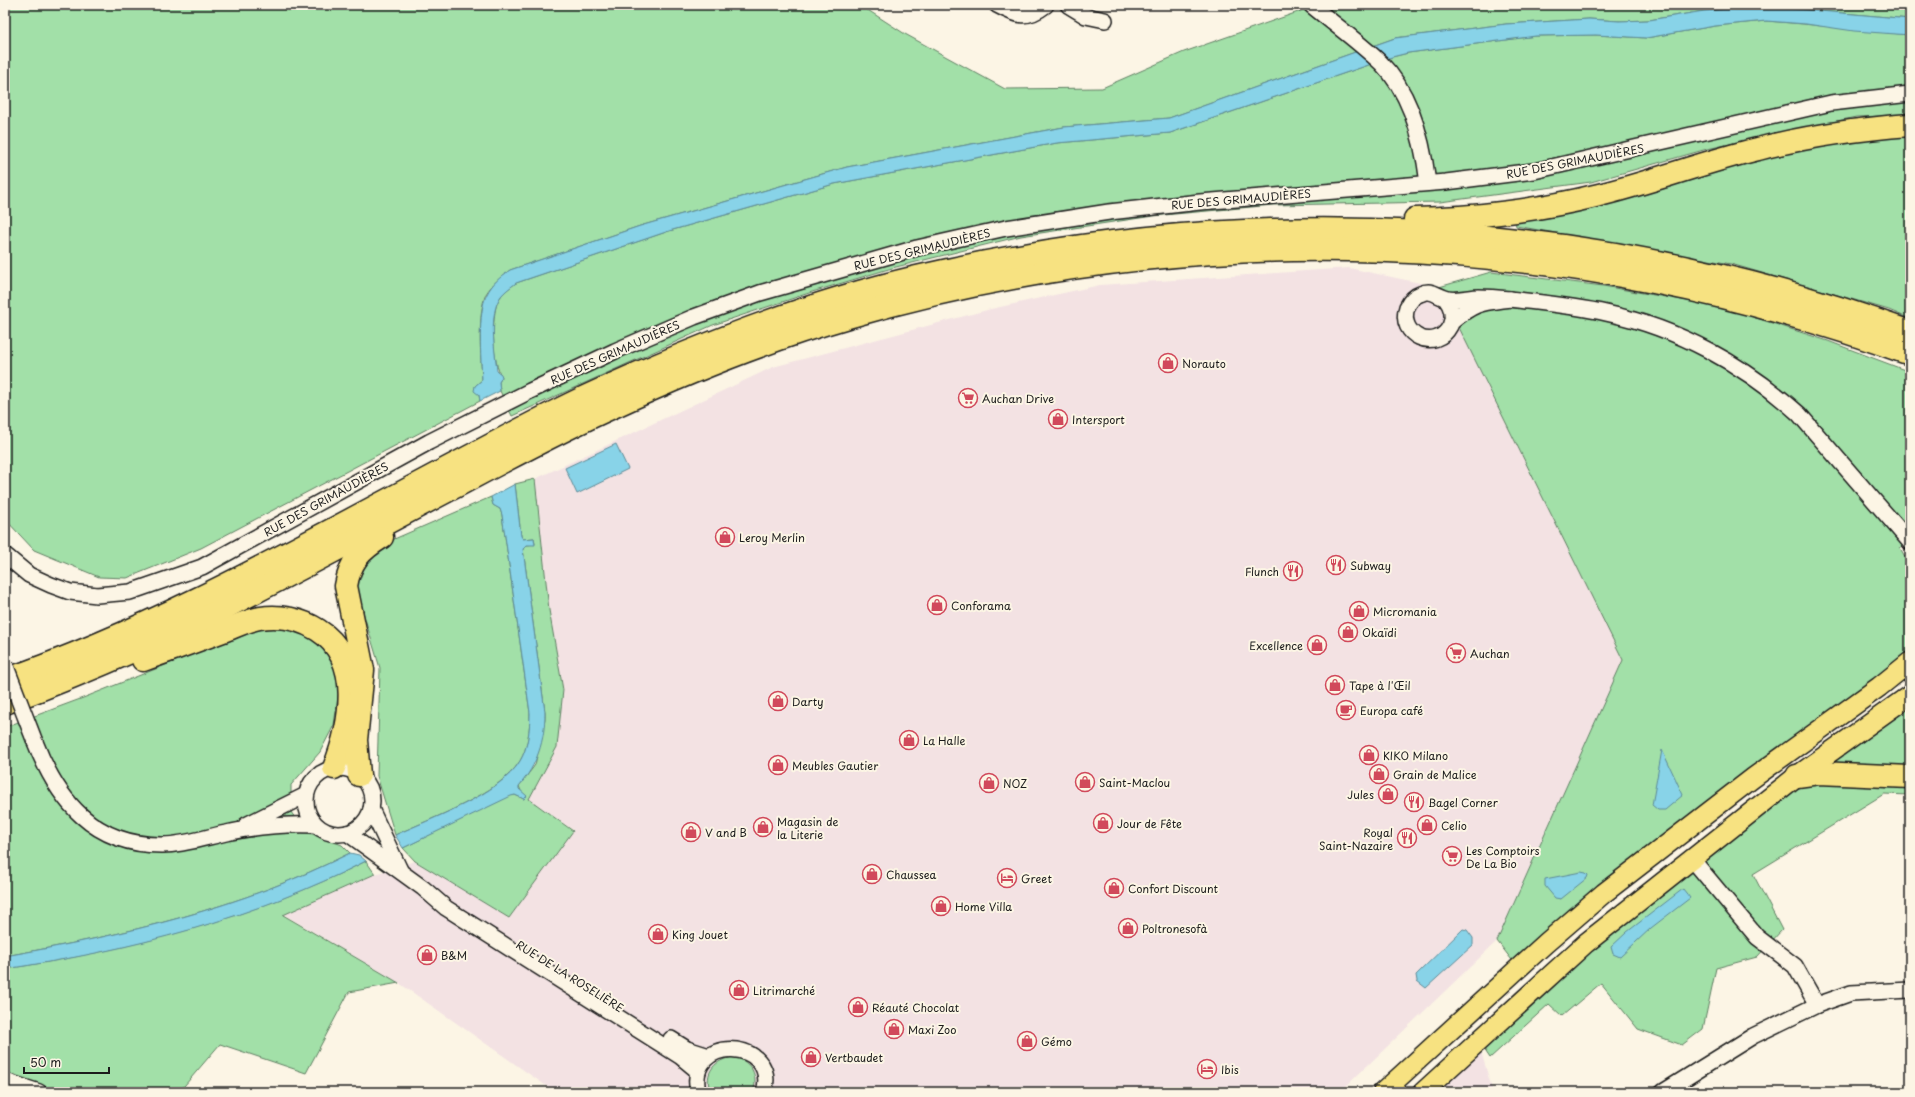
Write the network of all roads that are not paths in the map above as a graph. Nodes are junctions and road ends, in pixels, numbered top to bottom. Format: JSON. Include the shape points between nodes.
{"nodes":[{"id":1,"x":997,"y":5,"type":"edge"},
{"id":2,"x":1046,"y":5,"type":"edge"},
{"id":3,"x":1068,"y":5,"type":"edge"},
{"id":4,"x":1311,"y":5,"type":"edge"},
{"id":5,"x":1105,"y":20,"type":"dead end"},
{"id":6,"x":1901,"y":97,"type":"edge"},
{"id":7,"x":1910,"y":125,"type":"edge"},
{"id":8,"x":1428,"y":183,"type":"junction"},
{"id":9,"x":1299,"y":230,"type":"junction"},
{"id":10,"x":1446,"y":298,"type":"junction"},
{"id":11,"x":1510,"y":299,"type":"junction"},
{"id":12,"x":1453,"y":321,"type":"junction"},
{"id":13,"x":1910,"y":332,"type":"edge"},
{"id":14,"x":1910,"y":354,"type":"edge"},
{"id":15,"x":450,"y":490,"type":"junction"},
{"id":16,"x":1908,"y":541,"type":"edge"},
{"id":17,"x":5,"y":555,"type":"edge"},
{"id":18,"x":1910,"y":662,"type":"edge"},
{"id":19,"x":5,"y":664,"type":"edge"},
{"id":20,"x":5,"y":680,"type":"edge"},
{"id":21,"x":51,"y":686,"type":"junction"},
{"id":22,"x":1910,"y":696,"type":"edge"},
{"id":23,"x":5,"y":703,"type":"edge"},
{"id":24,"x":334,"y":768,"type":"junction"},
{"id":25,"x":359,"y":775,"type":"junction"},
{"id":26,"x":1797,"y":776,"type":"junction"},
{"id":27,"x":1910,"y":776,"type":"edge"},
{"id":28,"x":306,"y":795,"type":"junction"},
{"id":29,"x":371,"y":809,"type":"junction"},
{"id":30,"x":316,"y":825,"type":"junction"},
{"id":31,"x":233,"y":832,"type":"junction"},
{"id":32,"x":347,"y":833,"type":"junction"},
{"id":33,"x":1692,"y":859,"type":"junction"},
{"id":34,"x":400,"y":871,"type":"junction"},
{"id":35,"x":432,"y":895,"type":"junction"},
{"id":36,"x":1910,"y":990,"type":"edge"},
{"id":37,"x":1817,"y":1005,"type":"junction"},
{"id":38,"x":709,"y":1056,"type":"junction"},
{"id":39,"x":698,"y":1071,"type":"junction"},
{"id":40,"x":5,"y":1081,"type":"edge"},
{"id":41,"x":39,"y":1092,"type":"edge"},
{"id":42,"x":698,"y":1092,"type":"edge"},
{"id":43,"x":764,"y":1092,"type":"edge"},
{"id":44,"x":1383,"y":1092,"type":"edge"},
{"id":45,"x":1423,"y":1092,"type":"edge"},
{"id":46,"x":1663,"y":1092,"type":"edge"}],
"edges":[{"from":1,"to":2,"type":"street","via":[[1014,14],[1026,16]]},
{"from":3,"to":5,"type":"street","via":[[1086,16]]},
{"from":4,"to":8,"type":"street","via":[[1382,64],[1399,87],[1410,109]]},
{"from":6,"to":8,"type":"street","name":"RUE DES GRIMAUDIÈRES","via":[[1831,103],[1534,171]]},
{"from":7,"to":9,"type":"highway","via":[[1853,130],[1757,149],[1594,197],[1512,211],[1437,218],[1337,220]]},
{"from":8,"to":17,"type":"street","name":"RUE DES GRIMAUDIÈRES","via":[[1200,202],[1109,212],[1006,228],[917,248],[760,293],[644,338],[530,391],[422,446],[202,567],[130,592],[96,595],[70,592],[29,575]]},
{"from":9,"to":13,"type":"highway","via":[[1402,230],[1466,234],[1582,248],[1743,281],[1824,303]]},
{"from":9,"to":20,"type":"highway","via":[[1154,237],[1067,248],[914,278],[738,332],[581,399],[260,567],[136,628]]},
{"from":10,"to":11,"type":"street"},
{"from":10,"to":12,"type":"street","via":[[1452,310]]},
{"from":10,"to":12,"type":"street","via":[[1433,292],[1415,296],[1409,302],[1405,313],[1406,323],[1413,334],[1425,340],[1441,337]]},
{"from":11,"to":12,"type":"street","via":[[1468,308]]},
{"from":11,"to":16,"type":"street","via":[[1582,308],[1631,319],[1682,337],[1741,368],[1799,414]]},
{"from":14,"to":15,"type":"highway","via":[[1768,308],[1714,295],[1644,279],[1518,260],[1393,250],[1320,248],[1165,256],[1057,270],[979,284],[816,327],[699,369],[614,406],[529,447]]},
{"from":15,"to":21,"type":"highway","via":[[252,594]]},
{"from":15,"to":25,"type":"highway","via":[[438,507],[366,547],[354,560],[348,574],[346,586],[363,670],[356,740]]},
{"from":18,"to":44,"type":"main road","via":[[1753,778],[1604,893]]},
{"from":19,"to":31,"type":"street","bridge":true,"via":[[46,769],[58,789],[76,810],[101,831],[132,842],[163,845]]},
{"from":21,"to":23,"type":"highway"},
{"from":21,"to":24,"type":"highway","via":[[79,684],[259,618],[288,618],[308,624],[327,636],[340,651],[347,669],[350,689],[348,714],[343,745]]},
{"from":22,"to":26,"type":"main road"},
{"from":24,"to":25,"type":"street","via":[[351,770]]},
{"from":24,"to":28,"type":"street","via":[[316,777]]},
{"from":25,"to":29,"type":"street","via":[[370,790]]},
{"from":26,"to":27,"type":"highway","via":[[1819,773]]},
{"from":26,"to":33,"type":"main road"},
{"from":28,"to":30,"type":"street","via":[[306,806]]},
{"from":28,"to":31,"type":"street"},
{"from":29,"to":32,"type":"street","via":[[363,824]]},
{"from":29,"to":34,"type":"street","name":"RUE DE LA ROSELIÈRE"},
{"from":30,"to":31,"type":"street","via":[[274,826]]},
{"from":30,"to":32,"type":"street","via":[[331,833]]},
{"from":32,"to":34,"type":"street","name":"RUE DE LA ROSELIÈRE"},
{"from":33,"to":37,"type":"street","via":[[1757,937],[1795,966]]},
{"from":33,"to":45,"type":"main road","via":[[1586,943]]},
{"from":34,"to":35,"type":"street","name":"RUE DE LA ROSELIÈRE"},
{"from":35,"to":38,"type":"street","name":"RUE DE LA ROSELIÈRE","via":[[451,902],[687,1049]]},
{"from":35,"to":39,"type":"street","name":"RUE DE LA ROSELIÈRE","via":[[446,908],[681,1057]]},
{"from":36,"to":37,"type":"street","via":[[1851,993]]},
{"from":37,"to":46,"type":"street","via":[[1752,1036]]},
{"from":38,"to":39,"type":"street"},
{"from":38,"to":43,"type":"street","via":[[719,1050],[732,1048],[757,1059],[763,1069],[766,1085]]},
{"from":39,"to":42,"type":"street"},
{"from":40,"to":41,"type":"street"}]}
